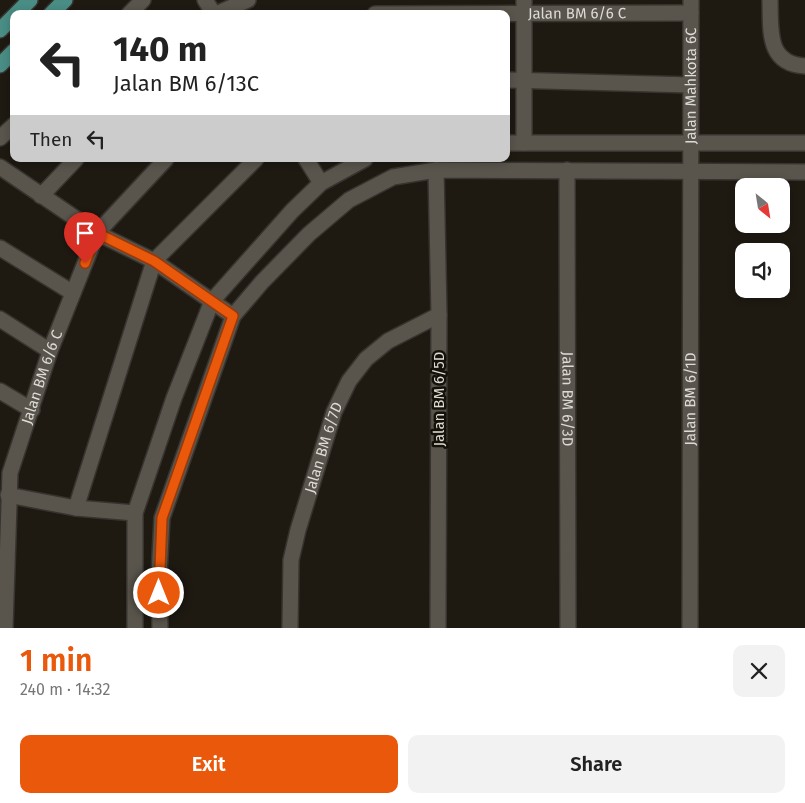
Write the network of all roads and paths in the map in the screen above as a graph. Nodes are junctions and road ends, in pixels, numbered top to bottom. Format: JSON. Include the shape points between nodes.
{"nodes":[{"id":1,"x":30,"y":0,"type":"edge"},
{"id":2,"x":64,"y":0,"type":"edge"},
{"id":3,"x":144,"y":0,"type":"edge"},
{"id":4,"x":248,"y":0,"type":"edge"},
{"id":5,"x":770,"y":0,"type":"edge"},
{"id":6,"x":524,"y":7,"type":"edge"},
{"id":7,"x":691,"y":7,"type":"edge"},
{"id":8,"x":20,"y":10,"type":"edge"},
{"id":9,"x":55,"y":10,"type":"edge"},
{"id":10,"x":133,"y":10,"type":"edge"},
{"id":11,"x":224,"y":10,"type":"edge"},
{"id":12,"x":460,"y":10,"type":"edge"},
{"id":13,"x":10,"y":20,"type":"edge"},
{"id":14,"x":0,"y":30,"type":"edge"},
{"id":15,"x":10,"y":55,"type":"edge"},
{"id":16,"x":0,"y":65,"type":"edge"},
{"id":17,"x":805,"y":66,"type":"edge"},
{"id":18,"x":510,"y":80,"type":"edge"},
{"id":19,"x":524,"y":80,"type":"junction"},
{"id":20,"x":691,"y":85,"type":"junction"},
{"id":21,"x":10,"y":129,"type":"edge"},
{"id":22,"x":0,"y":138,"type":"edge"},
{"id":23,"x":691,"y":142,"type":"junction"},
{"id":24,"x":510,"y":143,"type":"edge"},
{"id":25,"x":524,"y":143,"type":"junction"},
{"id":26,"x":805,"y":143,"type":"edge"},
{"id":27,"x":73,"y":162,"type":"edge"},
{"id":28,"x":163,"y":162,"type":"edge"},
{"id":29,"x":253,"y":162,"type":"edge"},
{"id":30,"x":308,"y":162,"type":"edge"},
{"id":31,"x":360,"y":162,"type":"edge"},
{"id":32,"x":0,"y":167,"type":"edge"},
{"id":33,"x":436,"y":170,"type":"junction"},
{"id":34,"x":567,"y":170,"type":"junction"},
{"id":35,"x":692,"y":171,"type":"junction"},
{"id":36,"x":805,"y":172,"type":"edge"},
{"id":37,"x":321,"y":183,"type":"junction"},
{"id":38,"x":41,"y":196,"type":"junction"},
{"id":39,"x":97,"y":233,"type":"junction"},
{"id":40,"x":0,"y":248,"type":"edge"},
{"id":41,"x":154,"y":261,"type":"junction"},
{"id":42,"x":73,"y":293,"type":"junction"},
{"id":43,"x":212,"y":301,"type":"junction"},
{"id":44,"x":439,"y":315,"type":"junction"},
{"id":45,"x":233,"y":316,"type":"junction"},
{"id":46,"x":0,"y":319,"type":"edge"},
{"id":47,"x":50,"y":351,"type":"junction"},
{"id":48,"x":0,"y":392,"type":"edge"},
{"id":49,"x":32,"y":410,"type":"junction"},
{"id":50,"x":5,"y":470,"type":"edge"},
{"id":51,"x":8,"y":495,"type":"junction"},
{"id":52,"x":76,"y":508,"type":"junction"},
{"id":53,"x":135,"y":513,"type":"junction"},
{"id":54,"x":3,"y":542,"type":"edge"},
{"id":55,"x":5,"y":628,"type":"edge"},
{"id":56,"x":135,"y":628,"type":"edge"},
{"id":57,"x":160,"y":628,"type":"edge"},
{"id":58,"x":290,"y":628,"type":"edge"},
{"id":59,"x":438,"y":628,"type":"edge"},
{"id":60,"x":568,"y":628,"type":"edge"},
{"id":61,"x":690,"y":628,"type":"edge"}],
"edges":[{"from":1,"to":8,"type":"main road"},
{"from":2,"to":9,"type":"main road"},
{"from":3,"to":10,"type":"street"},
{"from":4,"to":11,"type":"street"},
{"from":5,"to":17,"type":"street","via":[[774,49],[786,61]]},
{"from":6,"to":7,"type":"street","name":"Jalan BM 6/6 C"},
{"from":6,"to":12,"type":"street","name":"Jalan BM 6/6 C"},
{"from":6,"to":19,"type":"street"},
{"from":7,"to":20,"type":"street","name":"Jalan Mahkota 6C"},
{"from":13,"to":14,"type":"main road"},
{"from":15,"to":16,"type":"main road"},
{"from":18,"to":19,"type":"street"},
{"from":19,"to":20,"type":"street"},
{"from":19,"to":25,"type":"street"},
{"from":20,"to":23,"type":"street","name":"Jalan Mahkota 6C"},
{"from":21,"to":22,"type":"street"},
{"from":23,"to":25,"type":"street"},
{"from":23,"to":26,"type":"street"},
{"from":23,"to":35,"type":"street","name":"Jalan Mahkota 6C"},
{"from":24,"to":25,"type":"street"},
{"from":27,"to":38,"type":"street"},
{"from":28,"to":39,"type":"street","name":"Jalan BM 6/6 C"},
{"from":29,"to":41,"type":"street"},
{"from":30,"to":37,"type":"street"},
{"from":31,"to":37,"type":"street"},
{"from":32,"to":38,"type":"street"},
{"from":33,"to":34,"type":"street"},
{"from":33,"to":44,"type":"street","name":"Jalan BM 6/5D"},
{"from":33,"to":45,"type":"street","via":[[393,177],[349,200],[262,282]]},
{"from":34,"to":35,"type":"street"},
{"from":34,"to":60,"type":"street","name":"Jalan BM 6/3D"},
{"from":35,"to":36,"type":"street"},
{"from":35,"to":61,"type":"street","name":"Jalan BM 6/1D"},
{"from":37,"to":43,"type":"street"},
{"from":38,"to":39,"type":"street"},
{"from":39,"to":41,"type":"street"},
{"from":39,"to":42,"type":"street","name":"Jalan BM 6/6 C"},
{"from":40,"to":42,"type":"street"},
{"from":41,"to":43,"type":"street"},
{"from":41,"to":52,"type":"street"},
{"from":42,"to":47,"type":"street","name":"Jalan BM 6/6 C"},
{"from":43,"to":45,"type":"street"},
{"from":43,"to":53,"type":"street","via":[[174,398]]},
{"from":44,"to":58,"type":"street","name":"Jalan BM 6/7D","via":[[388,341],[366,359],[334,412],[291,560]]},
{"from":44,"to":59,"type":"street","name":"Jalan BM 6/5D"},
{"from":45,"to":57,"type":"street","via":[[162,518]]},
{"from":46,"to":47,"type":"street"},
{"from":47,"to":49,"type":"street","name":"Jalan BM 6/6 C"},
{"from":48,"to":49,"type":"street"},
{"from":49,"to":50,"type":"street","name":"Jalan BM 6/6 C"},
{"from":50,"to":51,"type":"street","name":"Jalan BM 6/6 C"},
{"from":51,"to":52,"type":"street"},
{"from":51,"to":54,"type":"street","name":"Jalan BM 6/6 C"},
{"from":52,"to":53,"type":"street"},
{"from":53,"to":56,"type":"street"},
{"from":54,"to":55,"type":"street","name":"Jalan BM 6/6 C"}]}
